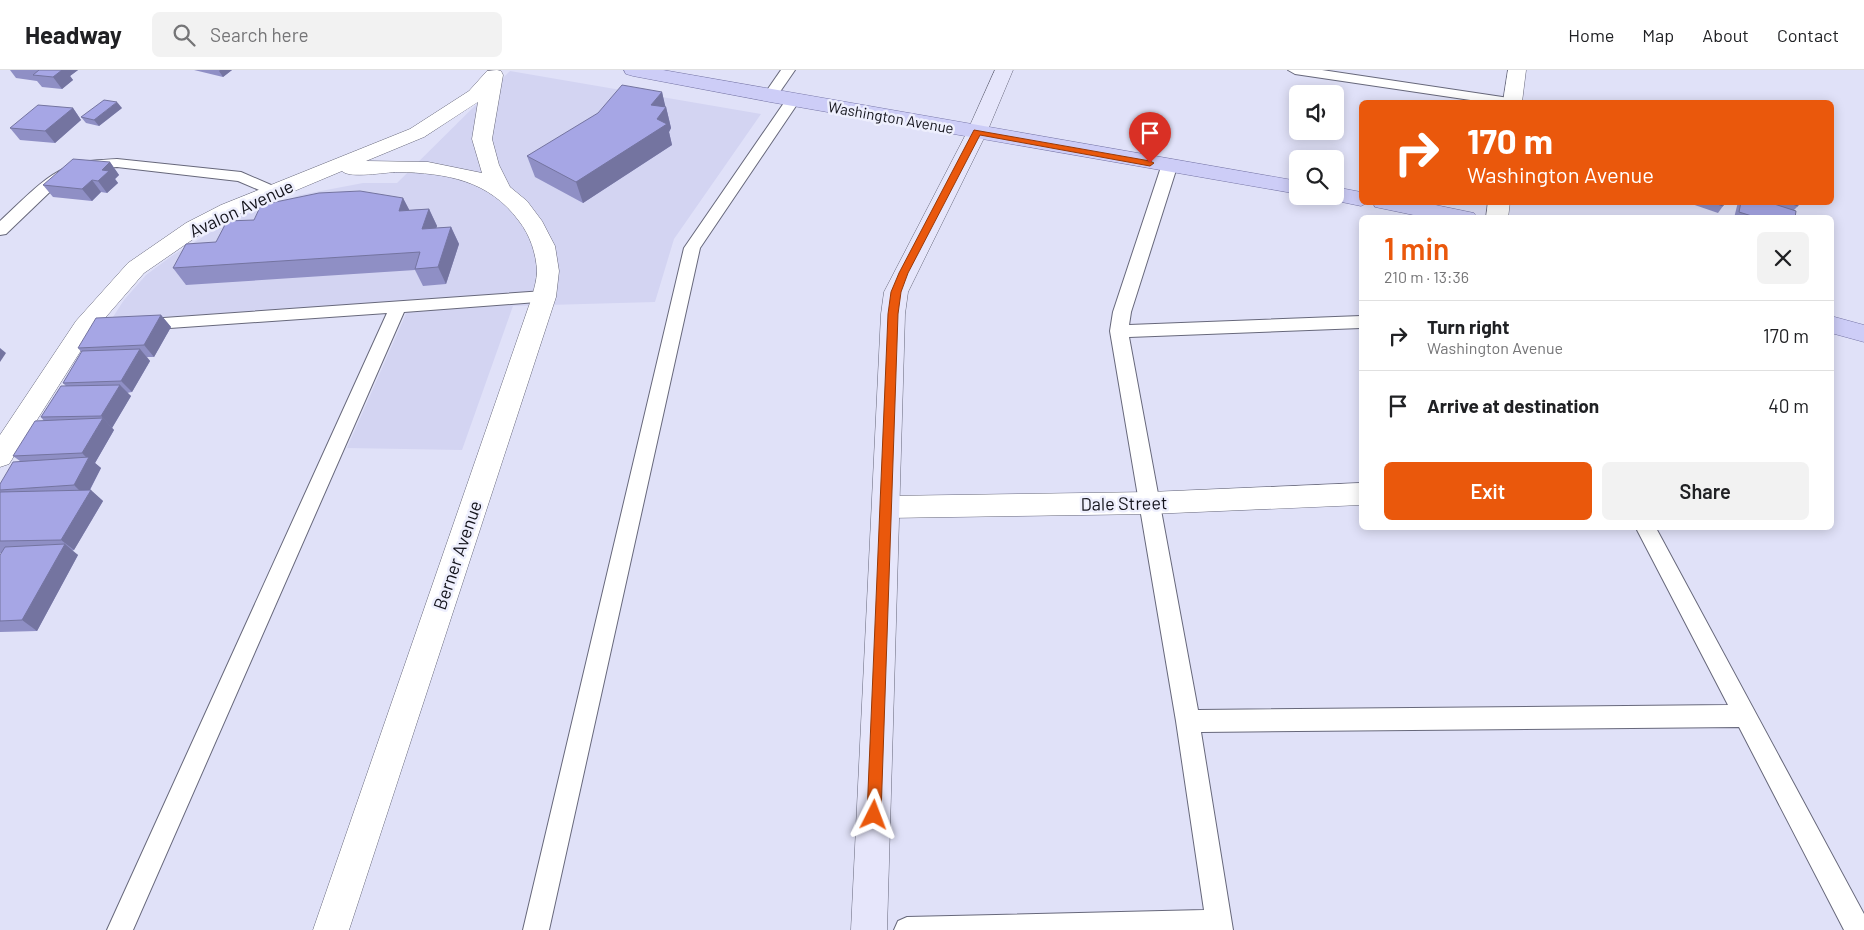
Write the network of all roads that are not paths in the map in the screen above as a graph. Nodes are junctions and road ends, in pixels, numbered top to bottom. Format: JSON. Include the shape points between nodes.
{"nodes":[{"id":1,"x":633,"y":70,"type":"edge"},
{"id":2,"x":788,"y":70,"type":"edge"},
{"id":3,"x":1004,"y":70,"type":"edge"},
{"id":4,"x":1295,"y":70,"type":"edge"},
{"id":5,"x":1517,"y":70,"type":"edge"},
{"id":6,"x":496,"y":74,"type":"edge"},
{"id":7,"x":770,"y":96,"type":"junction"},
{"id":8,"x":793,"y":100,"type":"junction"},
{"id":9,"x":1498,"y":100,"type":"edge"},
{"id":10,"x":1511,"y":100,"type":"edge"},
{"id":11,"x":977,"y":132,"type":"junction"},
{"id":12,"x":486,"y":151,"type":"junction"},
{"id":13,"x":1169,"y":166,"type":"junction"},
{"id":14,"x":418,"y":167,"type":"junction"},
{"id":15,"x":313,"y":175,"type":"junction"},
{"id":16,"x":1289,"y":186,"type":"edge"},
{"id":17,"x":501,"y":190,"type":"junction"},
{"id":18,"x":273,"y":191,"type":"junction"},
{"id":19,"x":1344,"y":196,"type":"edge"},
{"id":20,"x":1359,"y":199,"type":"edge"},
{"id":21,"x":1399,"y":205,"type":"edge"},
{"id":22,"x":1450,"y":215,"type":"edge"},
{"id":23,"x":0,"y":230,"type":"edge"},
{"id":24,"x":544,"y":297,"type":"junction"},
{"id":25,"x":398,"y":307,"type":"junction"},
{"id":26,"x":1359,"y":322,"type":"edge"},
{"id":27,"x":123,"y":325,"type":"edge"},
{"id":28,"x":1834,"y":325,"type":"edge"},
{"id":29,"x":1119,"y":331,"type":"junction"},
{"id":30,"x":1864,"y":334,"type":"edge"},
{"id":31,"x":0,"y":457,"type":"edge"},
{"id":32,"x":1359,"y":494,"type":"edge"},
{"id":33,"x":1150,"y":503,"type":"junction"},
{"id":34,"x":886,"y":508,"type":"junction"},
{"id":35,"x":1647,"y":530,"type":"edge"},
{"id":36,"x":1745,"y":716,"type":"junction"},
{"id":37,"x":1188,"y":721,"type":"junction"},
{"id":38,"x":1220,"y":926,"type":"edge"},
{"id":39,"x":120,"y":930,"type":"edge"},
{"id":40,"x":331,"y":930,"type":"edge"},
{"id":41,"x":536,"y":930,"type":"edge"},
{"id":42,"x":869,"y":930,"type":"edge"},
{"id":43,"x":907,"y":930,"type":"edge"},
{"id":44,"x":1858,"y":930,"type":"edge"}],
"edges":[{"from":1,"to":7,"type":"main road","name":"Washington Avenue"},
{"from":2,"to":7,"type":"lane"},
{"from":3,"to":11,"type":"street"},
{"from":4,"to":9,"type":"lane"},
{"from":5,"to":10,"type":"street"},
{"from":6,"to":12,"type":"street","name":"Berner Avenue","via":[[482,138]]},
{"from":6,"to":15,"type":"street","name":"Avalon Avenue","via":[[453,112],[417,133]]},
{"from":7,"to":8,"type":"main road","name":"Washington Avenue"},
{"from":8,"to":11,"type":"main road","name":"Washington Avenue"},
{"from":8,"to":41,"type":"lane","via":[[692,248]]},
{"from":11,"to":13,"type":"main road","name":"Washington Avenue"},
{"from":11,"to":34,"type":"street","via":[[896,292]]},
{"from":12,"to":14,"type":"street"},
{"from":12,"to":17,"type":"street","name":"Berner Avenue"},
{"from":13,"to":16,"type":"main road","name":"Washington Avenue"},
{"from":13,"to":29,"type":"lane","via":[[1122,312]]},
{"from":14,"to":15,"type":"street","name":"Berner Avenue","via":[[384,166]]},
{"from":14,"to":17,"type":"street","name":"Berner Avenue","via":[[475,177]]},
{"from":15,"to":18,"type":"street","name":"Avalon Avenue"},
{"from":17,"to":24,"type":"street","name":"Berner Avenue","via":[[534,226],[544,246],[548,271]]},
{"from":18,"to":23,"type":"lane","via":[[241,178],[117,163],[92,165],[73,170],[51,183]]},
{"from":18,"to":31,"type":"street","name":"Avalon Avenue","via":[[212,219],[136,268]]},
{"from":19,"to":20,"type":"main road"},
{"from":21,"to":22,"type":"main road"},
{"from":24,"to":25,"type":"lane"},
{"from":24,"to":40,"type":"street","name":"Berner Avenue"},
{"from":25,"to":27,"type":"lane"},
{"from":25,"to":39,"type":"lane"},
{"from":26,"to":29,"type":"lane"},
{"from":28,"to":30,"type":"main road"},
{"from":29,"to":33,"type":"lane"},
{"from":32,"to":33,"type":"street","name":"Dale Street"},
{"from":33,"to":34,"type":"street","name":"Dale Street"},
{"from":33,"to":37,"type":"lane"},
{"from":34,"to":42,"type":"street"},
{"from":35,"to":36,"type":"lane"},
{"from":36,"to":37,"type":"lane"},
{"from":36,"to":44,"type":"lane"},
{"from":37,"to":38,"type":"lane"},
{"from":38,"to":43,"type":"lane"}]}
